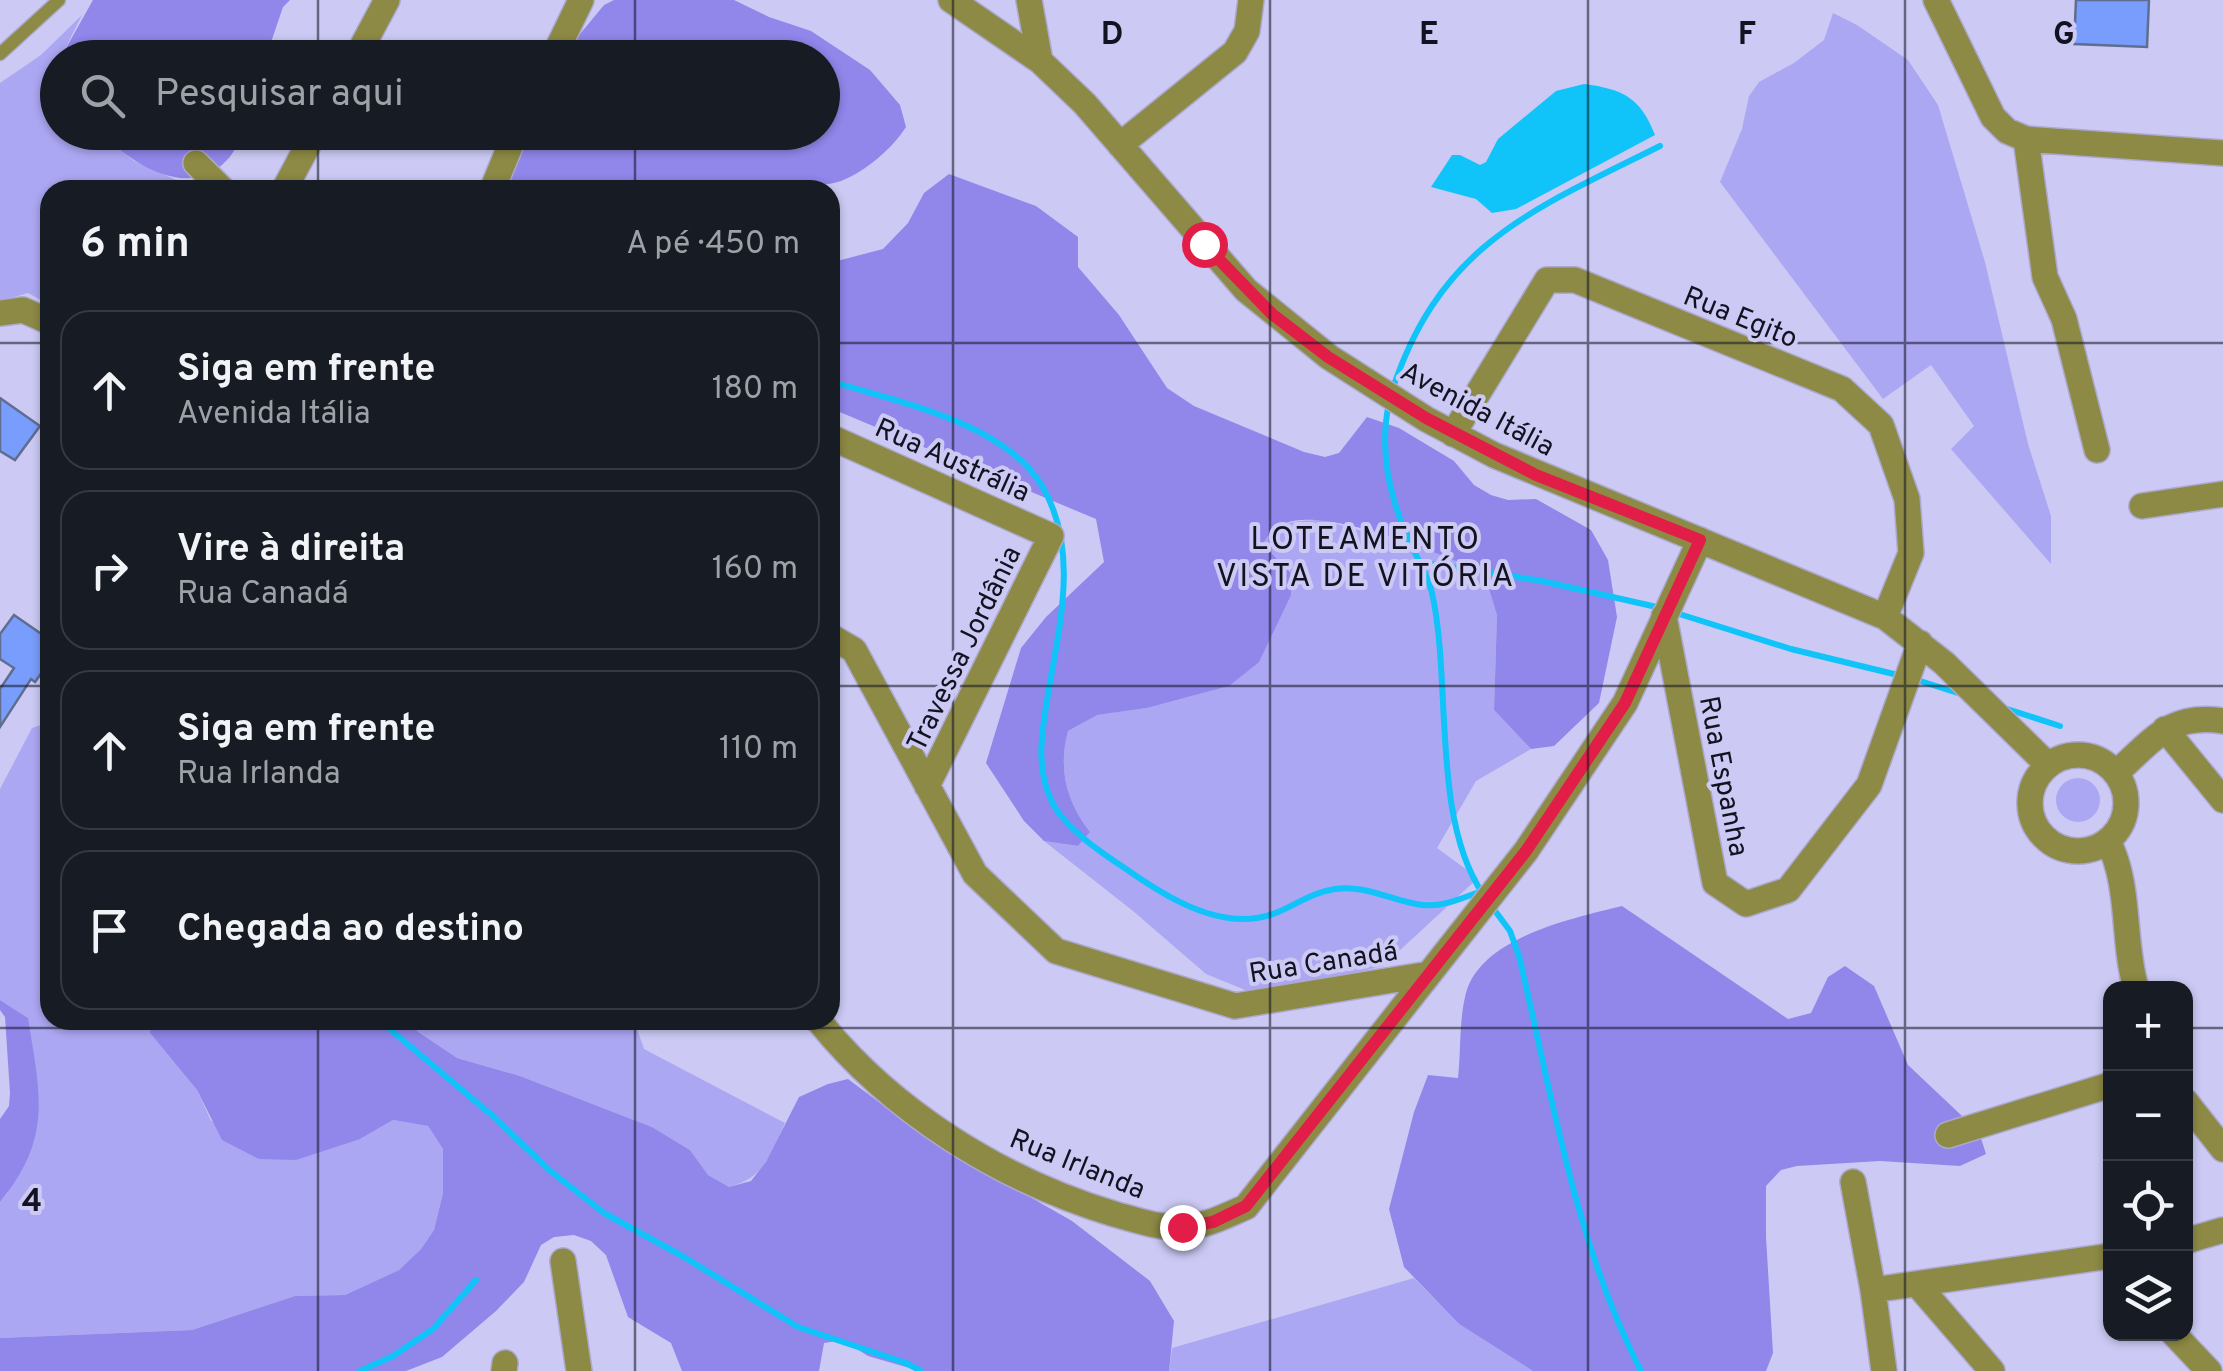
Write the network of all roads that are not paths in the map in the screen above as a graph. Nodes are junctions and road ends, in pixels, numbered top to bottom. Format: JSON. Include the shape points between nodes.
{"nodes":[{"id":1,"x":59,"y":0,"type":"edge"},
{"id":2,"x":387,"y":0,"type":"edge"},
{"id":3,"x":581,"y":0,"type":"edge"},
{"id":4,"x":952,"y":0,"type":"edge"},
{"id":5,"x":1029,"y":0,"type":"edge"},
{"id":6,"x":1251,"y":0,"type":"edge"},
{"id":7,"x":1936,"y":0,"type":"edge"},
{"id":8,"x":366,"y":40,"type":"edge"},
{"id":9,"x":561,"y":40,"type":"edge"},
{"id":10,"x":0,"y":54,"type":"edge"},
{"id":11,"x":1040,"y":62,"type":"junction"},
{"id":12,"x":2026,"y":139,"type":"junction"},
{"id":13,"x":1120,"y":145,"type":"junction"},
{"id":14,"x":305,"y":150,"type":"edge"},
{"id":15,"x":509,"y":150,"type":"edge"},
{"id":16,"x":2223,"y":153,"type":"edge"},
{"id":17,"x":196,"y":163,"type":"dead end"},
{"id":18,"x":213,"y":180,"type":"edge"},
{"id":19,"x":289,"y":180,"type":"edge"},
{"id":20,"x":496,"y":180,"type":"edge"},
{"id":21,"x":0,"y":313,"type":"edge"},
{"id":22,"x":40,"y":318,"type":"edge"},
{"id":23,"x":1453,"y":434,"type":"junction"},
{"id":24,"x":840,"y":441,"type":"edge"},
{"id":25,"x":2097,"y":450,"type":"dead end"},
{"id":26,"x":2223,"y":494,"type":"edge"},
{"id":27,"x":2142,"y":506,"type":"dead end"},
{"id":28,"x":1051,"y":536,"type":"joint"},
{"id":29,"x":1700,"y":540,"type":"junction"},
{"id":30,"x":1664,"y":616,"type":"junction"},
{"id":31,"x":1886,"y":618,"type":"junction"},
{"id":32,"x":840,"y":642,"type":"edge"},
{"id":33,"x":1920,"y":643,"type":"junction"},
{"id":34,"x":2223,"y":720,"type":"edge"},
{"id":35,"x":2166,"y":729,"type":"junction"},
{"id":36,"x":2048,"y":764,"type":"junction"},
{"id":37,"x":2116,"y":773,"type":"junction"},
{"id":38,"x":928,"y":786,"type":"junction"},
{"id":39,"x":2223,"y":800,"type":"edge"},
{"id":40,"x":2108,"y":840,"type":"junction"},
{"id":41,"x":1429,"y":974,"type":"junction"},
{"id":42,"x":2134,"y":981,"type":"edge"},
{"id":43,"x":827,"y":1030,"type":"edge"},
{"id":44,"x":2103,"y":1087,"type":"edge"},
{"id":45,"x":2193,"y":1111,"type":"edge"},
{"id":46,"x":1948,"y":1135,"type":"dead end"},
{"id":47,"x":2223,"y":1149,"type":"edge"},
{"id":48,"x":1853,"y":1182,"type":"dead end"},
{"id":49,"x":2223,"y":1230,"type":"edge"},
{"id":50,"x":2193,"y":1239,"type":"edge"},
{"id":51,"x":2103,"y":1260,"type":"edge"},
{"id":52,"x":563,"y":1261,"type":"dead end"},
{"id":53,"x":1917,"y":1284,"type":"junction"},
{"id":54,"x":1873,"y":1290,"type":"junction"},
{"id":55,"x":2180,"y":1341,"type":"edge"},
{"id":56,"x":579,"y":1371,"type":"edge"},
{"id":57,"x":1884,"y":1371,"type":"edge"},
{"id":58,"x":1992,"y":1371,"type":"edge"},
{"id":59,"x":2208,"y":1371,"type":"edge"}],
"edges":[{"from":1,"to":10,"type":"lane"},
{"from":2,"to":8,"type":"street"},
{"from":3,"to":9,"type":"street"},
{"from":4,"to":11,"type":"street","name":"Avenida Itália"},
{"from":5,"to":11,"type":"street"},
{"from":6,"to":13,"type":"street","via":[[1247,31],[1235,52]]},
{"from":7,"to":12,"type":"street","via":[[1994,116]]},
{"from":11,"to":13,"type":"street","name":"Avenida Itália"},
{"from":12,"to":16,"type":"street"},
{"from":12,"to":25,"type":"street","via":[[2046,277],[2064,319]]},
{"from":13,"to":23,"type":"street","name":"Avenida Itália","via":[[1272,314]]},
{"from":14,"to":19,"type":"street"},
{"from":15,"to":20,"type":"street"},
{"from":17,"to":18,"type":"street"},
{"from":21,"to":22,"type":"street","via":[[22,310]]},
{"from":23,"to":29,"type":"street","name":"Avenida Itália"},
{"from":23,"to":31,"type":"street","name":"Rua Egito","via":[[1546,280],[1575,280],[1842,389],[1882,425],[1907,498],[1911,553]]},
{"from":24,"to":28,"type":"street","name":"Rua Austrália"},
{"from":26,"to":27,"type":"street"},
{"from":28,"to":38,"type":"street","name":"Travessa Jordânia"},
{"from":29,"to":30,"type":"street","name":"Rua Canadá"},
{"from":29,"to":31,"type":"street","name":"Avenida Itália"},
{"from":30,"to":33,"type":"street","name":"Rua Espanha","via":[[1714,883],[1746,904],[1788,890],[1869,786]]},
{"from":30,"to":41,"type":"street","name":"Rua Canadá","via":[[1625,703],[1526,851]]},
{"from":31,"to":33,"type":"street","name":"Avenida Itália"},
{"from":32,"to":38,"type":"street","name":"Rua Canadá","via":[[854,650]]},
{"from":33,"to":36,"type":"street","name":"Avenida Itália"},
{"from":34,"to":35,"type":"street","via":[[2192,718]]},
{"from":35,"to":37,"type":"street"},
{"from":35,"to":39,"type":"street"},
{"from":36,"to":37,"type":"street","via":[[2084,755]]},
{"from":36,"to":40,"type":"street","via":[[2030,796],[2040,832],[2072,850]]},
{"from":37,"to":40,"type":"street","via":[[2126,809]]},
{"from":38,"to":41,"type":"street","name":"Rua Canadá","via":[[975,874],[1056,951],[1235,1006]]},
{"from":40,"to":42,"type":"street","via":[[2120,865]]},
{"from":41,"to":43,"type":"street","name":"Rua Irlanda","via":[[1246,1206],[1182,1227],[1097,1209],[975,1152],[876,1082]]},
{"from":44,"to":46,"type":"street"},
{"from":45,"to":47,"type":"street"},
{"from":48,"to":54,"type":"street"},
{"from":49,"to":50,"type":"street"},
{"from":51,"to":53,"type":"street"},
{"from":52,"to":56,"type":"street"},
{"from":53,"to":54,"type":"street"},
{"from":53,"to":58,"type":"street"},
{"from":54,"to":57,"type":"street"},
{"from":55,"to":59,"type":"street"}]}
